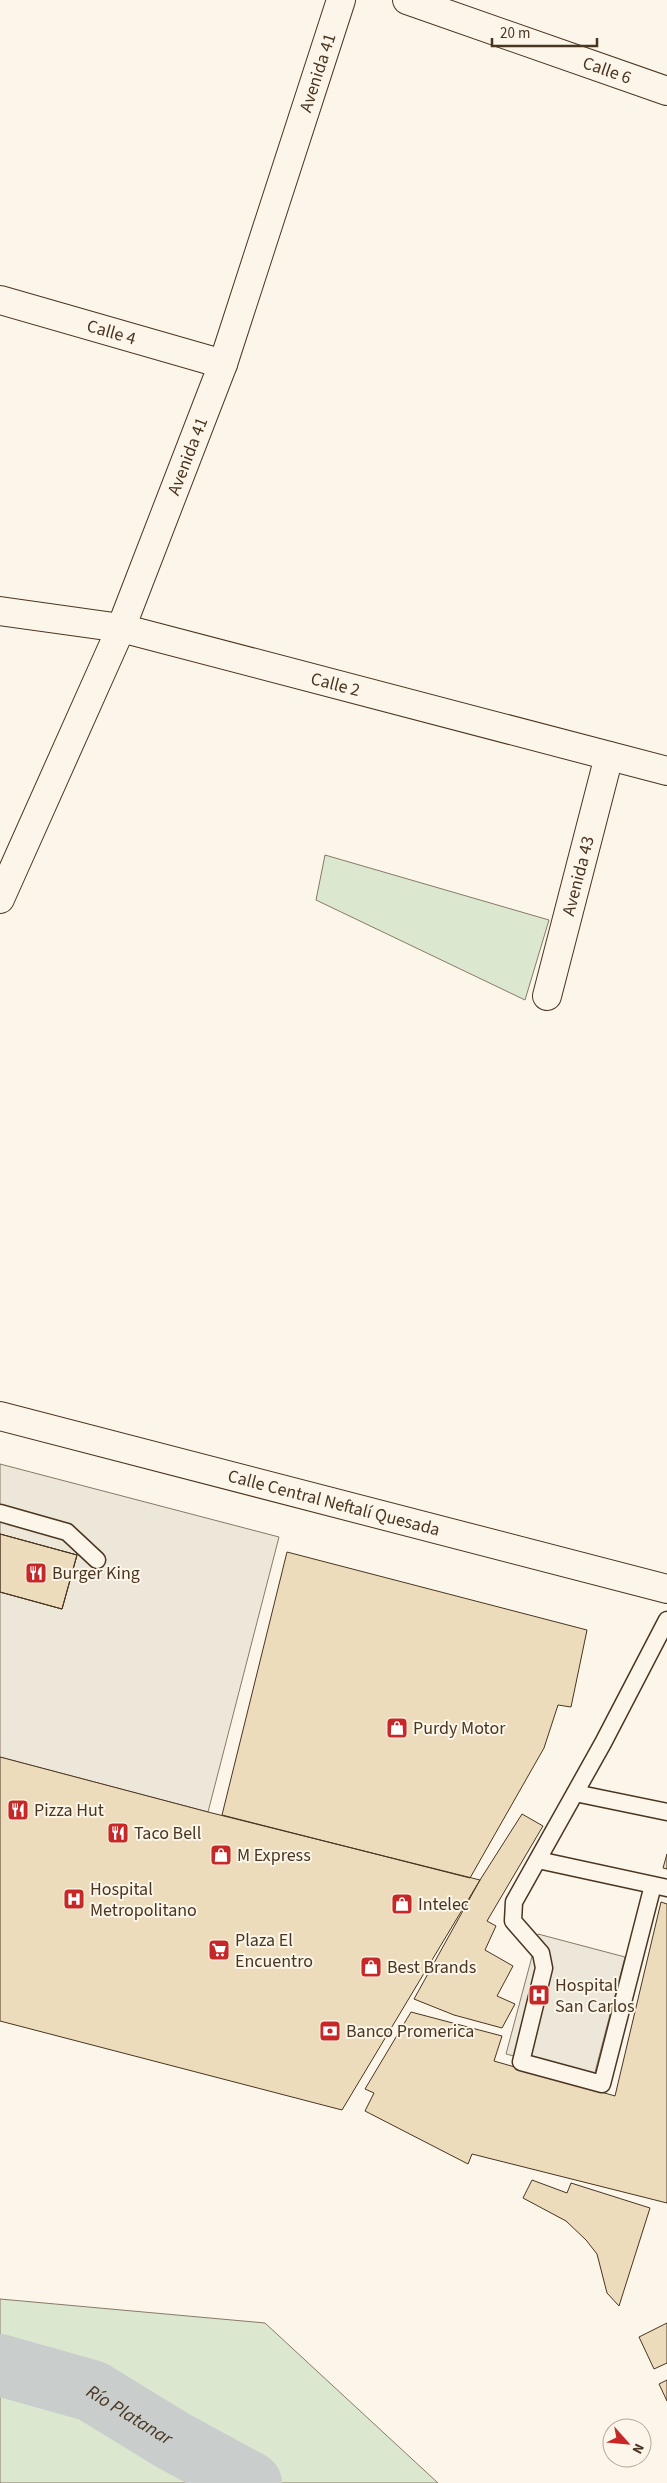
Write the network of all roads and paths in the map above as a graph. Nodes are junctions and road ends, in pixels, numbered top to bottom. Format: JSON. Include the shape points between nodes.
{"nodes":[{"id":1,"x":341,"y":0,"type":"edge"},
{"id":2,"x":407,"y":0,"type":"edge"},
{"id":3,"x":667,"y":91,"type":"edge"},
{"id":4,"x":0,"y":300,"type":"edge"},
{"id":5,"x":223,"y":364,"type":"junction"},
{"id":6,"x":0,"y":611,"type":"edge"},
{"id":7,"x":121,"y":628,"type":"junction"},
{"id":8,"x":609,"y":756,"type":"junction"},
{"id":9,"x":667,"y":771,"type":"edge"},
{"id":10,"x":0,"y":899,"type":"edge"},
{"id":11,"x":548,"y":996,"type":"dead end"},
{"id":12,"x":0,"y":1416,"type":"edge"},
{"id":13,"x":0,"y":1512,"type":"edge"},
{"id":14,"x":96,"y":1560,"type":"dead end"},
{"id":15,"x":667,"y":1590,"type":"edge"},
{"id":16,"x":667,"y":1620,"type":"edge"},
{"id":17,"x":575,"y":1793,"type":"junction"},
{"id":18,"x":667,"y":1812,"type":"edge"},
{"id":19,"x":538,"y":1860,"type":"junction"},
{"id":20,"x":660,"y":1886,"type":"edge"}],
"edges":[{"from":1,"to":5,"type":"street","name":"Avenida 41"},
{"from":2,"to":3,"type":"street","name":"Calle 6"},
{"from":4,"to":5,"type":"street","name":"Calle 4"},
{"from":5,"to":7,"type":"street","name":"Avenida 41"},
{"from":6,"to":7,"type":"street","name":"Calle 2"},
{"from":7,"to":8,"type":"street","name":"Calle 2"},
{"from":7,"to":10,"type":"street","name":"Avenida 41"},
{"from":8,"to":9,"type":"street","name":"Calle 2"},
{"from":8,"to":11,"type":"street","name":"Avenida 43"},
{"from":12,"to":15,"type":"street","name":"Calle Central Neftalí Quesada"},
{"from":13,"to":14,"type":"lane","via":[[67,1532]]},
{"from":16,"to":17,"type":"lane"},
{"from":17,"to":18,"type":"lane"},
{"from":17,"to":19,"type":"lane"},
{"from":19,"to":20,"type":"lane"},
{"from":19,"to":20,"type":"lane","via":[[514,1902],[512,1921],[541,1953],[544,1968],[521,2062],[602,2084]]}]}
